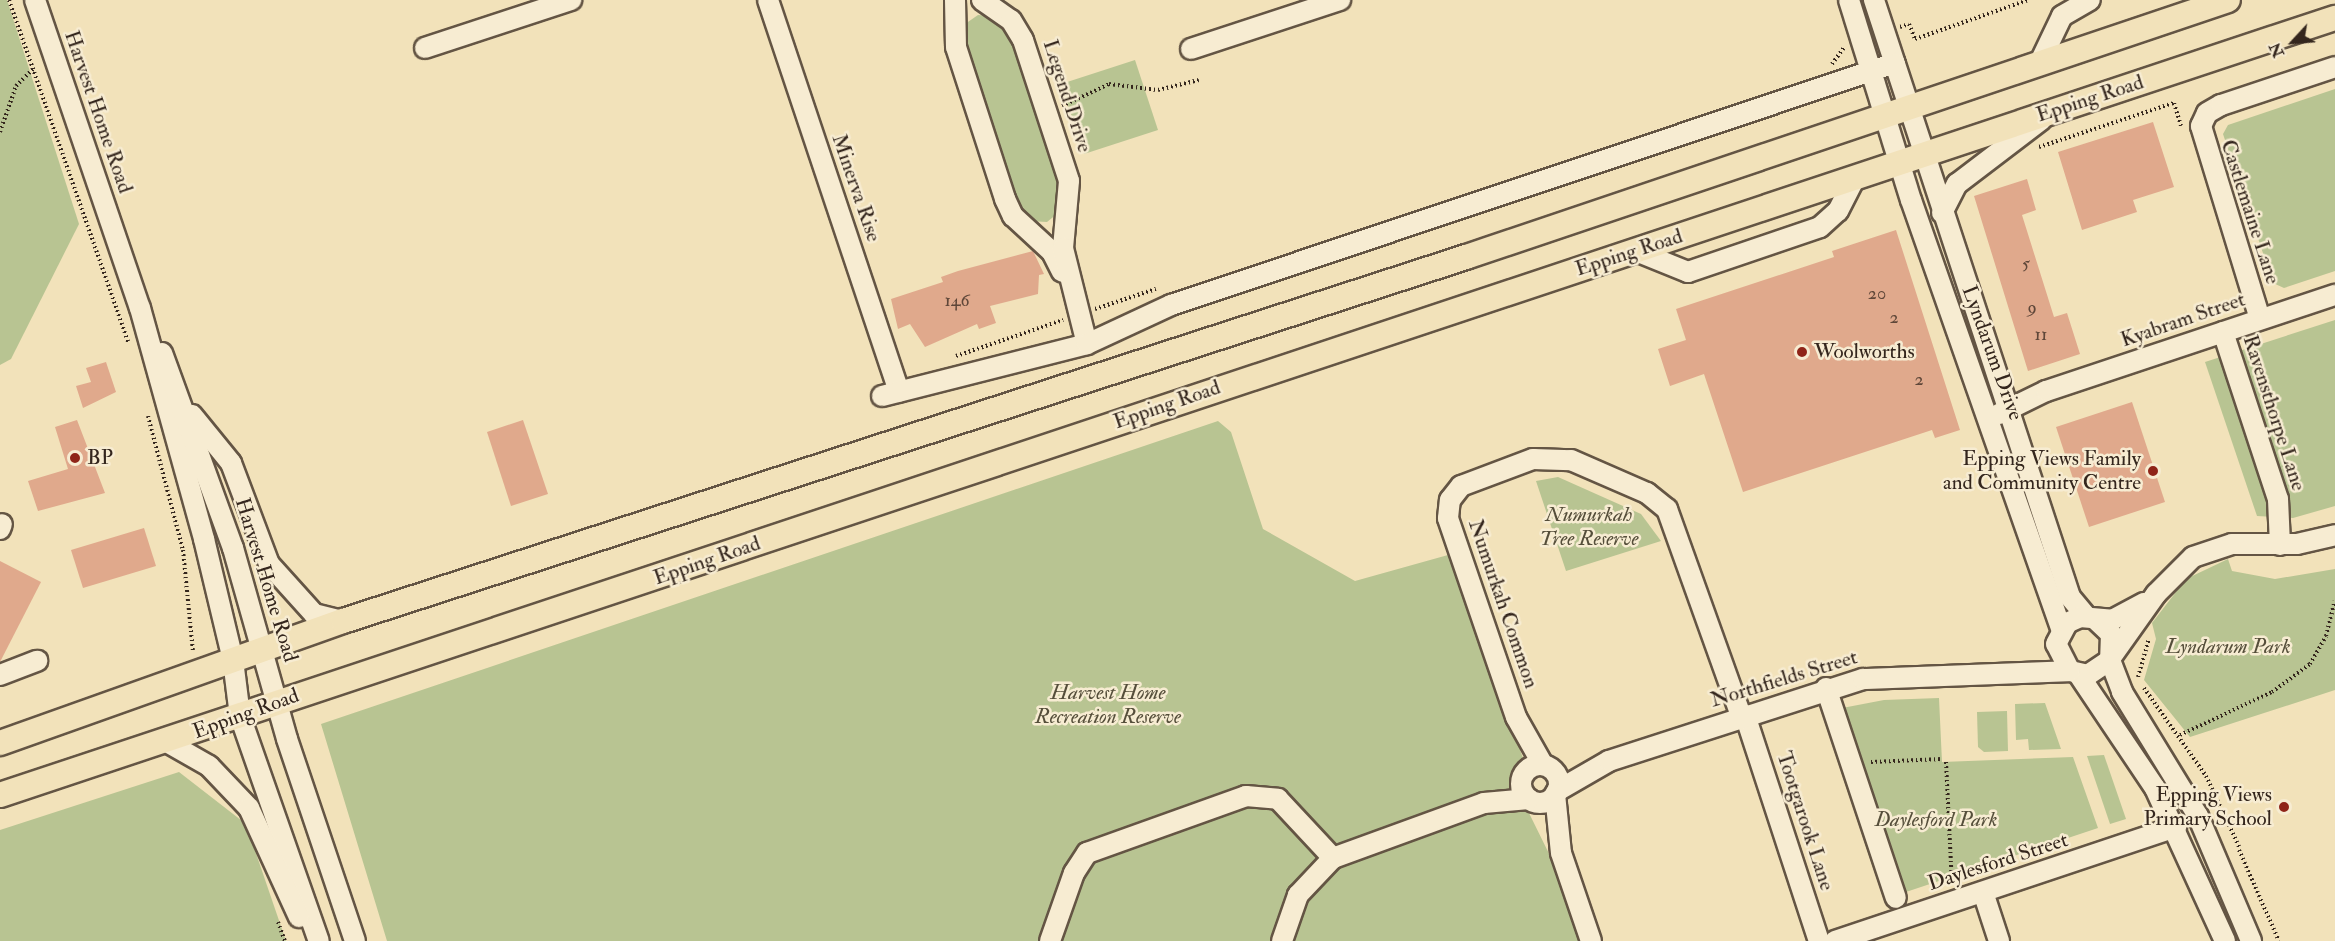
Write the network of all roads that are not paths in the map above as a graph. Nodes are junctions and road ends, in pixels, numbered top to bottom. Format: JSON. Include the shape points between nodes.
{"nodes":[{"id":1,"x":35,"y":0,"type":"edge"},
{"id":2,"x":571,"y":0,"type":"edge"},
{"id":3,"x":768,"y":0,"type":"edge"},
{"id":4,"x":955,"y":0,"type":"edge"},
{"id":5,"x":1340,"y":0,"type":"edge"},
{"id":6,"x":1850,"y":0,"type":"edge"},
{"id":7,"x":1874,"y":0,"type":"edge"},
{"id":8,"x":2090,"y":0,"type":"edge"},
{"id":9,"x":2228,"y":0,"type":"edge"},
{"id":10,"x":988,"y":3,"type":"edge"},
{"id":11,"x":2335,"y":18,"type":"edge"},
{"id":12,"x":955,"y":22,"type":"junction"},
{"id":13,"x":425,"y":48,"type":"dead end"},
{"id":14,"x":1191,"y":49,"type":"dead end"},
{"id":15,"x":1895,"y":63,"type":"junction"},
{"id":16,"x":2039,"y":64,"type":"junction"},
{"id":17,"x":2335,"y":67,"type":"edge"},
{"id":18,"x":1872,"y":71,"type":"junction"},
{"id":19,"x":1911,"y":108,"type":"junction"},
{"id":20,"x":2056,"y":110,"type":"junction"},
{"id":21,"x":1885,"y":116,"type":"junction"},
{"id":22,"x":1925,"y":155,"type":"junction"},
{"id":23,"x":1899,"y":163,"type":"junction"},
{"id":24,"x":1854,"y":179,"type":"junction"},
{"id":25,"x":1068,"y":212,"type":"junction"},
{"id":26,"x":1942,"y":213,"type":"junction"},
{"id":27,"x":1024,"y":225,"type":"junction"},
{"id":28,"x":1636,"y":251,"type":"junction"},
{"id":29,"x":1069,"y":285,"type":"junction"},
{"id":30,"x":2335,"y":295,"type":"edge"},
{"id":31,"x":140,"y":308,"type":"junction"},
{"id":32,"x":2260,"y":319,"type":"junction"},
{"id":33,"x":2223,"y":332,"type":"junction"},
{"id":34,"x":1087,"y":344,"type":"junction"},
{"id":35,"x":183,"y":404,"type":"junction"},
{"id":36,"x":2008,"y":404,"type":"junction"},
{"id":37,"x":1989,"y":411,"type":"junction"},
{"id":38,"x":2335,"y":535,"type":"edge"},
{"id":39,"x":2280,"y":545,"type":"junction"},
{"id":40,"x":2156,"y":594,"type":"junction"},
{"id":41,"x":2092,"y":618,"type":"junction"},
{"id":42,"x":343,"y":621,"type":"junction"},
{"id":43,"x":2060,"y":631,"type":"junction"},
{"id":44,"x":264,"y":649,"type":"junction"},
{"id":45,"x":2111,"y":658,"type":"junction"},
{"id":46,"x":233,"y":660,"type":"junction"},
{"id":47,"x":37,"y":661,"type":"dead end"},
{"id":48,"x":2014,"y":672,"type":"junction"},
{"id":49,"x":2075,"y":673,"type":"junction"},
{"id":50,"x":0,"y":675,"type":"edge"},
{"id":51,"x":1826,"y":688,"type":"junction"},
{"id":52,"x":278,"y":702,"type":"junction"},
{"id":53,"x":240,"y":716,"type":"junction"},
{"id":54,"x":1743,"y":716,"type":"junction"},
{"id":55,"x":167,"y":742,"type":"junction"},
{"id":56,"x":0,"y":743,"type":"edge"},
{"id":57,"x":1609,"y":761,"type":"junction"},
{"id":58,"x":1535,"y":770,"type":"junction"},
{"id":59,"x":1556,"y":792,"type":"junction"},
{"id":60,"x":0,"y":795,"type":"edge"},
{"id":61,"x":1531,"y":800,"type":"junction"},
{"id":62,"x":1484,"y":803,"type":"junction"},
{"id":63,"x":2176,"y":827,"type":"junction"},
{"id":64,"x":1561,"y":853,"type":"junction"},
{"id":65,"x":1333,"y":858,"type":"junction"},
{"id":66,"x":1983,"y":892,"type":"junction"},
{"id":67,"x":1896,"y":898,"type":"dead end"},
{"id":68,"x":310,"y":941,"type":"edge"},
{"id":69,"x":319,"y":941,"type":"edge"},
{"id":70,"x":355,"y":941,"type":"edge"},
{"id":71,"x":1050,"y":941,"type":"edge"},
{"id":72,"x":1282,"y":941,"type":"edge"},
{"id":73,"x":1591,"y":941,"type":"edge"},
{"id":74,"x":1819,"y":941,"type":"edge"},
{"id":75,"x":1835,"y":941,"type":"edge"},
{"id":76,"x":1999,"y":941,"type":"edge"},
{"id":77,"x":2225,"y":941,"type":"edge"},
{"id":78,"x":2251,"y":941,"type":"edge"}],
"edges":[{"from":1,"to":31,"type":"street","name":"Harvest Home Road"},
{"from":2,"to":13,"type":"street"},
{"from":3,"to":34,"type":"street","name":"Minerva Rise","via":[[891,394],[999,362]]},
{"from":4,"to":12,"type":"street","name":"Legend Drive"},
{"from":5,"to":14,"type":"street"},
{"from":6,"to":18,"type":"street","name":"Lyndarum Drive"},
{"from":7,"to":15,"type":"street","name":"Lyndarum Drive"},
{"from":8,"to":16,"type":"street","via":[[2062,16]]},
{"from":9,"to":16,"type":"main road"},
{"from":10,"to":12,"type":"street","name":"Legend Drive"},
{"from":10,"to":25,"type":"street","name":"Legend Drive","via":[[1023,40],[1071,189]]},
{"from":11,"to":20,"type":"main road","name":"Epping Road"},
{"from":12,"to":27,"type":"street","name":"Legend Drive","via":[[956,47],[1005,199]]},
{"from":15,"to":18,"type":"street"},
{"from":15,"to":19,"type":"street","name":"Lyndarum Drive"},
{"from":16,"to":19,"type":"main road"},
{"from":17,"to":32,"type":"street","name":"Castlemaine Lane","via":[[2212,109],[2203,119],[2201,138]]},
{"from":18,"to":21,"type":"street","name":"Lyndarum Drive"},
{"from":18,"to":34,"type":"street","via":[[1171,305]]},
{"from":19,"to":21,"type":"main road"},
{"from":19,"to":22,"type":"street","name":"Lyndarum Drive"},
{"from":20,"to":22,"type":"main road","name":"Epping Road"},
{"from":20,"to":26,"type":"street","via":[[1957,184]]},
{"from":21,"to":23,"type":"street","name":"Lyndarum Drive"},
{"from":21,"to":42,"type":"main road"},
{"from":22,"to":23,"type":"main road","name":"Epping Road"},
{"from":22,"to":26,"type":"street","name":"Lyndarum Drive"},
{"from":23,"to":24,"type":"main road","name":"Epping Road"},
{"from":23,"to":37,"type":"street","name":"Lyndarum Drive"},
{"from":24,"to":28,"type":"main road","name":"Epping Road"},
{"from":24,"to":28,"type":"street","via":[[1838,211],[1820,227],[1688,272]]},
{"from":25,"to":27,"type":"street","via":[[1043,229]]},
{"from":25,"to":29,"type":"street","name":"Legend Drive","via":[[1063,248]]},
{"from":26,"to":36,"type":"street","name":"Lyndarum Drive"},
{"from":27,"to":29,"type":"street","name":"Legend Drive","via":[[1052,252]]},
{"from":28,"to":52,"type":"main road","name":"Epping Road"},
{"from":29,"to":34,"type":"street","name":"Legend Drive"},
{"from":30,"to":32,"type":"street","name":"Kyabram Street"},
{"from":31,"to":35,"type":"street","name":"Harvest Home Road"},
{"from":31,"to":46,"type":"street","name":"Harvest Home Road"},
{"from":32,"to":33,"type":"street","name":"Kyabram Street"},
{"from":33,"to":36,"type":"street","name":"Kyabram Street"},
{"from":33,"to":39,"type":"street","name":"Ravensthorpe Lane","via":[[2278,499]]},
{"from":35,"to":42,"type":"street","via":[[231,463],[268,564],[314,614]]},
{"from":35,"to":44,"type":"street","name":"Harvest Home Road"},
{"from":36,"to":37,"type":"street","name":"Kyabram Street"},
{"from":36,"to":41,"type":"street","name":"Lyndarum Drive","via":[[2070,597]]},
{"from":37,"to":43,"type":"street","name":"Lyndarum Drive"},
{"from":38,"to":39,"type":"street"},
{"from":39,"to":40,"type":"street","via":[[2232,544],[2206,550],[2183,564]]},
{"from":40,"to":41,"type":"street","via":[[2121,617]]},
{"from":40,"to":45,"type":"street"},
{"from":41,"to":43,"type":"street"},
{"from":41,"to":45,"type":"street","via":[[2111,634]]},
{"from":42,"to":44,"type":"main road"},
{"from":43,"to":48,"type":"street","via":[[2048,649]]},
{"from":43,"to":49,"type":"street","via":[[2057,655]]},
{"from":44,"to":46,"type":"main road"},
{"from":44,"to":52,"type":"street","name":"Harvest Home Road"},
{"from":45,"to":49,"type":"street","via":[[2097,672]]},
{"from":45,"to":78,"type":"street","via":[[2122,692],[2198,816]]},
{"from":46,"to":53,"type":"street","name":"Harvest Home Road"},
{"from":46,"to":56,"type":"main road"},
{"from":47,"to":50,"type":"street"},
{"from":48,"to":49,"type":"street","name":"Northfields Street"},
{"from":48,"to":51,"type":"street","name":"Northfields Street","via":[[1893,675]]},
{"from":49,"to":63,"type":"street","via":[[2102,702]]},
{"from":51,"to":54,"type":"street","name":"Northfields Street"},
{"from":51,"to":67,"type":"street"},
{"from":52,"to":53,"type":"main road","name":"Epping Road"},
{"from":52,"to":70,"type":"street","name":"Harvest Home Road"},
{"from":53,"to":55,"type":"main road","name":"Epping Road"},
{"from":53,"to":69,"type":"street","name":"Harvest Home Road"},
{"from":54,"to":57,"type":"street","name":"Northfields Street"},
{"from":54,"to":58,"type":"street","name":"Numurkah Common","via":[[1667,509],[1647,493],[1571,460],[1547,457],[1468,482],[1456,491],[1448,509]]},
{"from":54,"to":74,"type":"street","name":"Tootgarook Lane"},
{"from":55,"to":60,"type":"main road","name":"Epping Road"},
{"from":55,"to":68,"type":"street","via":[[209,766],[249,808]]},
{"from":57,"to":58,"type":"street","name":"Northfields Street"},
{"from":57,"to":59,"type":"street","name":"Northfields Street"},
{"from":58,"to":59,"type":"street","via":[[1558,780]]},
{"from":58,"to":61,"type":"street","via":[[1521,789]]},
{"from":58,"to":62,"type":"street"},
{"from":59,"to":61,"type":"street","name":"Northfields Street"},
{"from":59,"to":64,"type":"street"},
{"from":61,"to":62,"type":"street","name":"Northfields Street"},
{"from":61,"to":64,"type":"street"},
{"from":62,"to":65,"type":"street"},
{"from":63,"to":66,"type":"street","name":"Daylesford Street"},
{"from":63,"to":77,"type":"street"},
{"from":64,"to":73,"type":"street"},
{"from":65,"to":71,"type":"street","via":[[1278,799],[1246,796],[1087,853],[1074,873]]},
{"from":65,"to":72,"type":"street","via":[[1298,895]]},
{"from":66,"to":75,"type":"street","name":"Daylesford Street"},
{"from":66,"to":76,"type":"street"}]}
